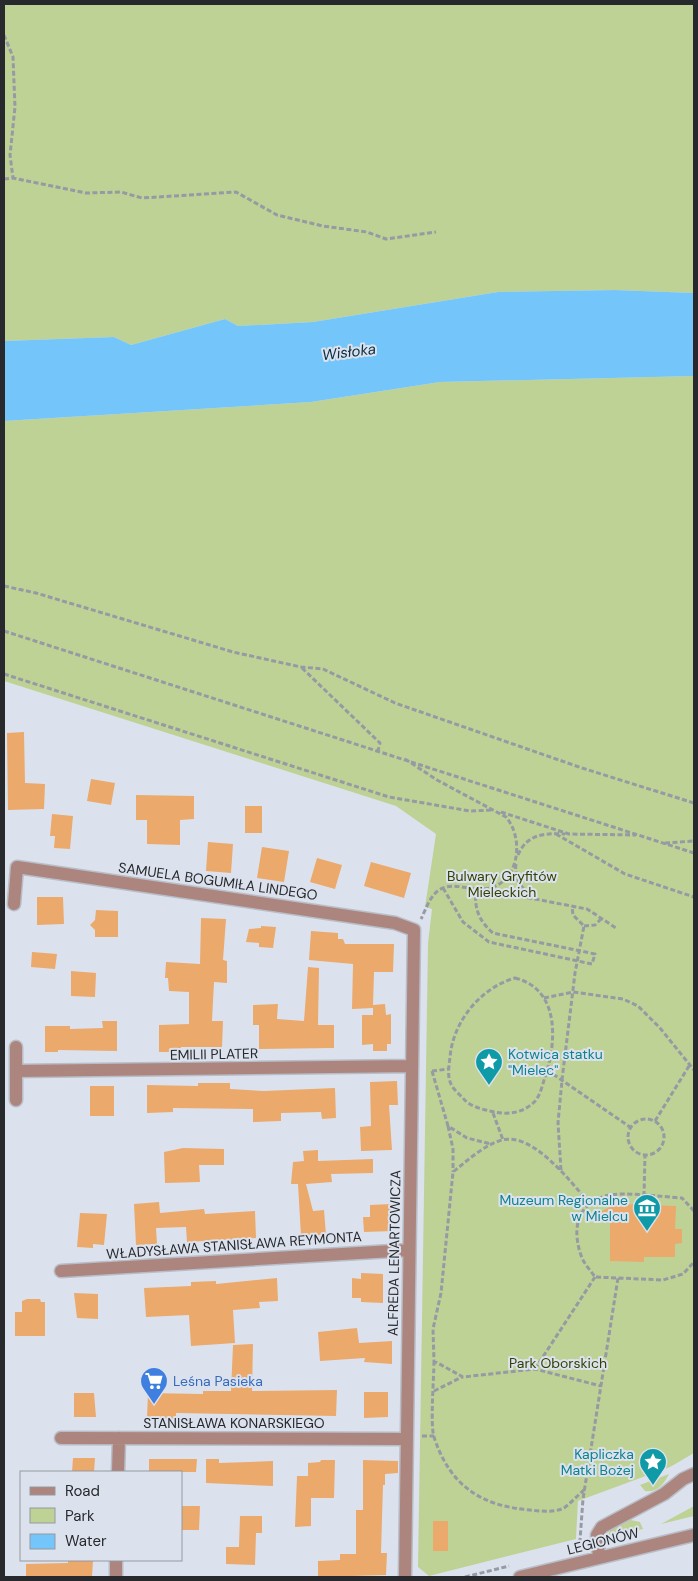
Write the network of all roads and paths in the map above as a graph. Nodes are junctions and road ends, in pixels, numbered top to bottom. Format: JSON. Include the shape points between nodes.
{"nodes":[{"id":1,"x":4,"y":35,"type":"edge"},
{"id":2,"x":13,"y":178,"type":"junction"},
{"id":3,"x":4,"y":179,"type":"edge"},
{"id":4,"x":436,"y":232,"type":"dead end"},
{"id":5,"x":4,"y":586,"type":"edge"},
{"id":6,"x":4,"y":631,"type":"edge"},
{"id":7,"x":301,"y":667,"type":"junction"},
{"id":8,"x":4,"y":674,"type":"edge"},
{"id":9,"x":378,"y":751,"type":"junction"},
{"id":10,"x":405,"y":759,"type":"junction"},
{"id":11,"x":694,"y":803,"type":"edge"},
{"id":12,"x":494,"y":810,"type":"junction"},
{"id":13,"x":556,"y":834,"type":"junction"},
{"id":14,"x":569,"y":834,"type":"junction"},
{"id":15,"x":642,"y":836,"type":"junction"},
{"id":16,"x":694,"y":841,"type":"edge"},
{"id":17,"x":664,"y":843,"type":"junction"},
{"id":18,"x":694,"y":853,"type":"edge"},
{"id":19,"x":516,"y":860,"type":"junction"},
{"id":20,"x":443,"y":888,"type":"junction"},
{"id":21,"x":476,"y":888,"type":"junction"},
{"id":22,"x":483,"y":889,"type":"junction"},
{"id":23,"x":694,"y":897,"type":"edge"},
{"id":24,"x":531,"y":898,"type":"junction"},
{"id":25,"x":14,"y":904,"type":"dead end"},
{"id":26,"x":572,"y":906,"type":"junction"},
{"id":27,"x":427,"y":908,"type":"dead end"},
{"id":28,"x":602,"y":918,"type":"junction"},
{"id":29,"x":584,"y":926,"type":"junction"},
{"id":30,"x":616,"y":928,"type":"dead end"},
{"id":31,"x":414,"y":930,"type":"joint"},
{"id":32,"x":579,"y":951,"type":"junction"},
{"id":33,"x":577,"y":961,"type":"junction"},
{"id":34,"x":573,"y":992,"type":"junction"},
{"id":35,"x":544,"y":998,"type":"junction"},
{"id":36,"x":16,"y":1047,"type":"dead end"},
{"id":37,"x":411,"y":1066,"type":"junction"},
{"id":38,"x":689,"y":1066,"type":"junction"},
{"id":39,"x":448,"y":1069,"type":"junction"},
{"id":40,"x":425,"y":1070,"type":"dead end"},
{"id":41,"x":548,"y":1070,"type":"junction"},
{"id":42,"x":694,"y":1070,"type":"edge"},
{"id":43,"x":16,"y":1071,"type":"junction"},
{"id":44,"x":432,"y":1071,"type":"junction"},
{"id":45,"x":562,"y":1080,"type":"junction"},
{"id":46,"x":16,"y":1100,"type":"dead end"},
{"id":47,"x":493,"y":1112,"type":"junction"},
{"id":48,"x":655,"y":1121,"type":"junction"},
{"id":49,"x":448,"y":1126,"type":"junction"},
{"id":50,"x":630,"y":1127,"type":"junction"},
{"id":51,"x":503,"y":1140,"type":"junction"},
{"id":52,"x":492,"y":1144,"type":"junction"},
{"id":53,"x":645,"y":1154,"type":"junction"},
{"id":54,"x":561,"y":1170,"type":"junction"},
{"id":55,"x":453,"y":1172,"type":"junction"},
{"id":56,"x":644,"y":1196,"type":"junction"},
{"id":57,"x":589,"y":1203,"type":"junction"},
{"id":58,"x":694,"y":1211,"type":"edge"},
{"id":59,"x":409,"y":1250,"type":"junction"},
{"id":60,"x":694,"y":1262,"type":"edge"},
{"id":61,"x":61,"y":1271,"type":"dead end"},
{"id":62,"x":595,"y":1277,"type":"junction"},
{"id":63,"x":618,"y":1278,"type":"junction"},
{"id":64,"x":434,"y":1361,"type":"junction"},
{"id":65,"x":535,"y":1369,"type":"junction"},
{"id":66,"x":462,"y":1377,"type":"junction"},
{"id":67,"x":601,"y":1386,"type":"junction"},
{"id":68,"x":434,"y":1391,"type":"junction"},
{"id":69,"x":434,"y":1436,"type":"junction"},
{"id":70,"x":412,"y":1437,"type":"junction"},
{"id":71,"x":61,"y":1438,"type":"dead end"},
{"id":72,"x":119,"y":1438,"type":"junction"},
{"id":73,"x":118,"y":1471,"type":"edge"},
{"id":74,"x":694,"y":1474,"type":"edge"},
{"id":75,"x":585,"y":1489,"type":"junction"},
{"id":76,"x":694,"y":1535,"type":"edge"},
{"id":77,"x":575,"y":1550,"type":"dead end"},
{"id":78,"x":599,"y":1558,"type":"junction"},
{"id":79,"x":116,"y":1561,"type":"edge"},
{"id":80,"x":541,"y":1575,"type":"edge"},
{"id":81,"x":116,"y":1577,"type":"edge"},
{"id":82,"x":405,"y":1577,"type":"edge"},
{"id":83,"x":520,"y":1577,"type":"edge"}],
"edges":[{"from":1,"to":2,"type":"path","via":[[13,57],[15,107],[10,155]]},
{"from":2,"to":3,"type":"path"},
{"from":2,"to":4,"type":"path","via":[[86,193],[121,192],[142,198],[236,192],[277,215],[367,232],[386,239]]},
{"from":5,"to":7,"type":"path","via":[[233,652]]},
{"from":6,"to":9,"type":"path"},
{"from":7,"to":9,"type":"path","via":[[380,743]]},
{"from":7,"to":11,"type":"path","via":[[322,669],[395,703]]},
{"from":8,"to":12,"type":"path","via":[[389,797],[470,811]]},
{"from":9,"to":10,"type":"path"},
{"from":10,"to":12,"type":"path"},
{"from":10,"to":15,"type":"path"},
{"from":12,"to":14,"type":"path"},
{"from":12,"to":19,"type":"path","via":[[514,826],[518,848]]},
{"from":13,"to":14,"type":"path"},
{"from":13,"to":19,"type":"path","via":[[535,836],[521,849]]},
{"from":13,"to":23,"type":"path","via":[[625,874]]},
{"from":14,"to":15,"type":"path"},
{"from":15,"to":17,"type":"path"},
{"from":16,"to":17,"type":"path"},
{"from":17,"to":18,"type":"path"},
{"from":19,"to":22,"type":"path","via":[[504,879]]},
{"from":19,"to":24,"type":"path","via":[[514,873]]},
{"from":20,"to":21,"type":"path"},
{"from":20,"to":27,"type":"path"},
{"from":20,"to":33,"type":"path","via":[[463,922],[489,942]]},
{"from":21,"to":22,"type":"path"},
{"from":21,"to":32,"type":"path","via":[[477,914],[493,932]]},
{"from":22,"to":24,"type":"path"},
{"from":24,"to":26,"type":"path"},
{"from":25,"to":31,"type":"street","name":"SAMUELA BOGUMIŁA LINDEGO","via":[[17,867],[395,923]]},
{"from":26,"to":28,"type":"path","via":[[587,909]]},
{"from":26,"to":29,"type":"path","via":[[573,915]]},
{"from":28,"to":29,"type":"path","via":[[595,925]]},
{"from":28,"to":30,"type":"path"},
{"from":29,"to":32,"type":"path"},
{"from":31,"to":37,"type":"street","name":"ALFREDA LENARTOWICZA"},
{"from":32,"to":33,"type":"path"},
{"from":32,"to":33,"type":"path","via":[[595,954],[592,964]]},
{"from":33,"to":34,"type":"path"},
{"from":34,"to":35,"type":"path"},
{"from":34,"to":38,"type":"path","via":[[623,999],[638,1006],[660,1028]]},
{"from":34,"to":45,"type":"path"},
{"from":35,"to":39,"type":"path","via":[[534,987],[515,978],[490,989],[460,1021],[452,1041]]},
{"from":35,"to":41,"type":"path","via":[[554,1034]]},
{"from":36,"to":43,"type":"street"},
{"from":37,"to":43,"type":"street","name":"EMILII PLATER"},
{"from":37,"to":59,"type":"street","name":"ALFREDA LENARTOWICZA"},
{"from":38,"to":42,"type":"path"},
{"from":38,"to":48,"type":"path"},
{"from":39,"to":44,"type":"path"},
{"from":39,"to":47,"type":"path","via":[[451,1085],[465,1101]]},
{"from":40,"to":44,"type":"path"},
{"from":41,"to":45,"type":"path"},
{"from":41,"to":47,"type":"path","via":[[534,1103],[517,1113]]},
{"from":43,"to":46,"type":"street"},
{"from":44,"to":49,"type":"path"},
{"from":45,"to":50,"type":"path"},
{"from":45,"to":54,"type":"path","via":[[558,1123]]},
{"from":47,"to":51,"type":"path"},
{"from":48,"to":50,"type":"path","via":[[641,1119]]},
{"from":48,"to":53,"type":"path","via":[[663,1132],[662,1143],[655,1152]]},
{"from":49,"to":52,"type":"path","via":[[467,1138]]},
{"from":49,"to":55,"type":"path"},
{"from":50,"to":53,"type":"path","via":[[631,1146],[639,1154]]},
{"from":51,"to":52,"type":"path"},
{"from":51,"to":54,"type":"path","via":[[523,1141]]},
{"from":52,"to":55,"type":"path"},
{"from":53,"to":56,"type":"path"},
{"from":54,"to":57,"type":"path"},
{"from":55,"to":64,"type":"path","via":[[441,1293],[433,1329]]},
{"from":56,"to":57,"type":"path","via":[[606,1196]]},
{"from":56,"to":58,"type":"path","via":[[682,1198]]},
{"from":57,"to":62,"type":"path","via":[[581,1211],[577,1228],[582,1259]]},
{"from":59,"to":61,"type":"street","name":"WŁADYSŁAWA STANISŁAWA REYMONTA"},
{"from":59,"to":70,"type":"street","name":"ALFREDA LENARTOWICZA"},
{"from":60,"to":63,"type":"path","via":[[683,1274],[663,1280]]},
{"from":62,"to":63,"type":"path"},
{"from":62,"to":65,"type":"path"},
{"from":63,"to":67,"type":"path"},
{"from":64,"to":66,"type":"path"},
{"from":64,"to":68,"type":"path"},
{"from":65,"to":66,"type":"path"},
{"from":65,"to":67,"type":"path"},
{"from":66,"to":68,"type":"path"},
{"from":67,"to":75,"type":"path"},
{"from":68,"to":69,"type":"path"},
{"from":69,"to":70,"type":"path"},
{"from":69,"to":75,"type":"path","via":[[460,1482],[491,1504],[553,1511],[562,1509]]},
{"from":70,"to":72,"type":"street","name":"STANISŁAWA KONARSKIEGO"},
{"from":70,"to":82,"type":"street","name":"ALFREDA LENARTOWICZA"},
{"from":71,"to":72,"type":"street","name":"STANISŁAWA KONARSKIEGO"},
{"from":72,"to":73,"type":"street"},
{"from":74,"to":78,"type":"street","via":[[602,1527],[597,1535]]},
{"from":75,"to":77,"type":"path","via":[[580,1540]]},
{"from":76,"to":78,"type":"street","name":"LEGIONÓW"},
{"from":78,"to":80,"type":"street","name":"LEGIONÓW"},
{"from":79,"to":81,"type":"street"},
{"from":80,"to":83,"type":"street","name":"LEGIONÓW"}]}
